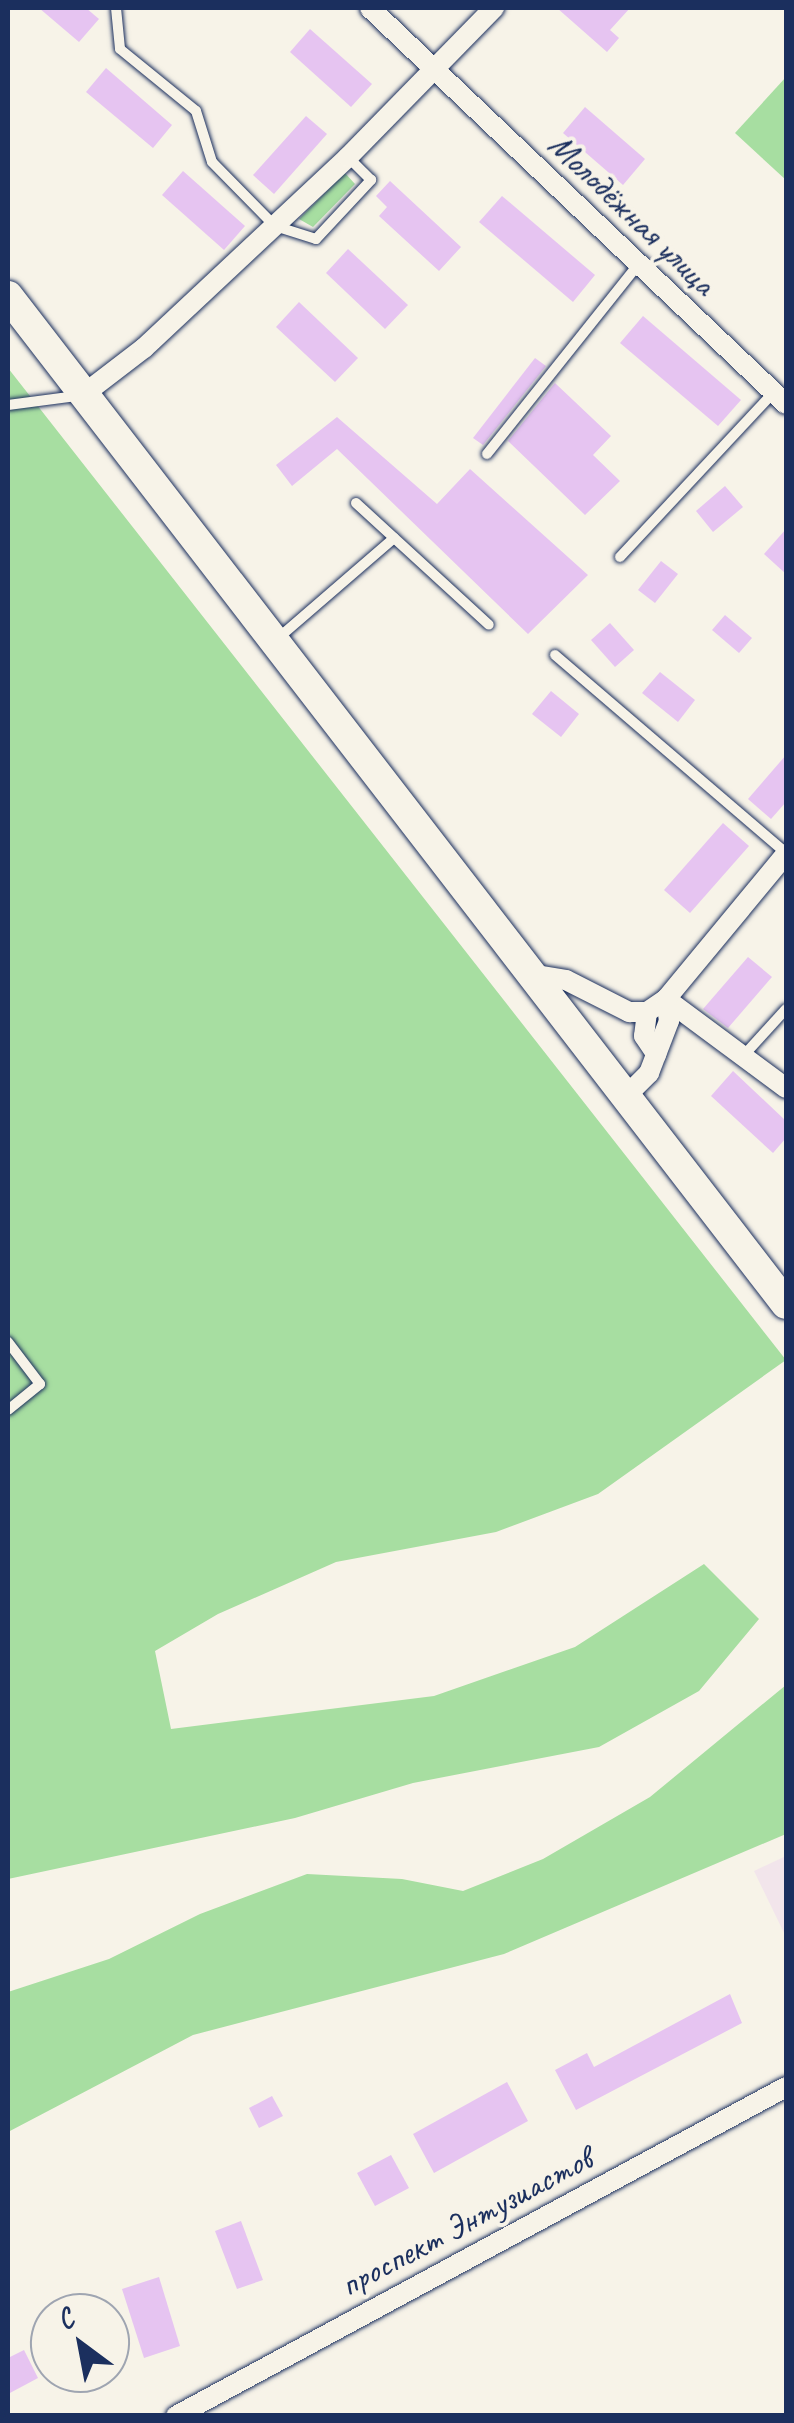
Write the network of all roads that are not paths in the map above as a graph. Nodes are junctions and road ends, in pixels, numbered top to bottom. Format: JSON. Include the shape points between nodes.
{"nodes":[{"id":1,"x":116,"y":8,"type":"edge"},
{"id":2,"x":370,"y":8,"type":"edge"},
{"id":3,"x":494,"y":8,"type":"edge"},
{"id":4,"x":434,"y":70,"type":"junction"},
{"id":5,"x":348,"y":157,"type":"junction"},
{"id":6,"x":275,"y":226,"type":"junction"},
{"id":7,"x":638,"y":265,"type":"junction"},
{"id":8,"x":8,"y":296,"type":"edge"},
{"id":9,"x":84,"y":394,"type":"junction"},
{"id":10,"x":780,"y":398,"type":"edge"},
{"id":11,"x":8,"y":405,"type":"edge"},
{"id":12,"x":487,"y":454,"type":"dead end"},
{"id":13,"x":356,"y":503,"type":"dead end"},
{"id":14,"x":394,"y":538,"type":"junction"},
{"id":15,"x":620,"y":557,"type":"dead end"},
{"id":16,"x":489,"y":625,"type":"dead end"},
{"id":17,"x":275,"y":640,"type":"junction"},
{"id":18,"x":556,"y":654,"type":"dead end"},
{"id":19,"x":786,"y":854,"type":"edge"},
{"id":20,"x":529,"y":974,"type":"junction"},
{"id":21,"x":666,"y":998,"type":"junction"},
{"id":22,"x":786,"y":1009,"type":"edge"},
{"id":23,"x":646,"y":1012,"type":"junction"},
{"id":24,"x":746,"y":1053,"type":"junction"},
{"id":25,"x":656,"y":1054,"type":"junction"},
{"id":26,"x":786,"y":1088,"type":"edge"},
{"id":27,"x":623,"y":1098,"type":"junction"},
{"id":28,"x":786,"y":1304,"type":"edge"},
{"id":29,"x":8,"y":1342,"type":"edge"},
{"id":30,"x":8,"y":1410,"type":"edge"},
{"id":31,"x":786,"y":2086,"type":"edge"},
{"id":32,"x":176,"y":2416,"type":"edge"}],
"edges":[{"from":1,"to":6,"type":"lane","via":[[120,48],[196,111],[212,162]]},
{"from":2,"to":4,"type":"street","name":"Молодёжная улица"},
{"from":3,"to":4,"type":"street"},
{"from":4,"to":5,"type":"street"},
{"from":4,"to":7,"type":"street","name":"Молодёжная улица"},
{"from":5,"to":6,"type":"street"},
{"from":5,"to":6,"type":"lane","via":[[371,180],[316,239]]},
{"from":6,"to":9,"type":"street"},
{"from":7,"to":10,"type":"street","name":"Молодёжная улица"},
{"from":7,"to":12,"type":"lane"},
{"from":8,"to":9,"type":"main road"},
{"from":9,"to":11,"type":"lane"},
{"from":9,"to":17,"type":"main road"},
{"from":10,"to":15,"type":"lane"},
{"from":13,"to":14,"type":"lane"},
{"from":14,"to":16,"type":"lane"},
{"from":14,"to":17,"type":"lane"},
{"from":17,"to":20,"type":"main road"},
{"from":18,"to":19,"type":"lane"},
{"from":19,"to":21,"type":"street"},
{"from":20,"to":23,"type":"street","via":[[566,980],[629,1012]]},
{"from":20,"to":27,"type":"main road"},
{"from":21,"to":23,"type":"street"},
{"from":21,"to":24,"type":"street"},
{"from":21,"to":25,"type":"street","via":[[670,1021]]},
{"from":22,"to":24,"type":"lane"},
{"from":23,"to":25,"type":"street","via":[[644,1036]]},
{"from":24,"to":26,"type":"street"},
{"from":25,"to":27,"type":"street","via":[[649,1073]]},
{"from":27,"to":28,"type":"main road"},
{"from":29,"to":30,"type":"lane","via":[[40,1384]]},
{"from":31,"to":32,"type":"street","name":"проспект Энтузиастов"}]}
